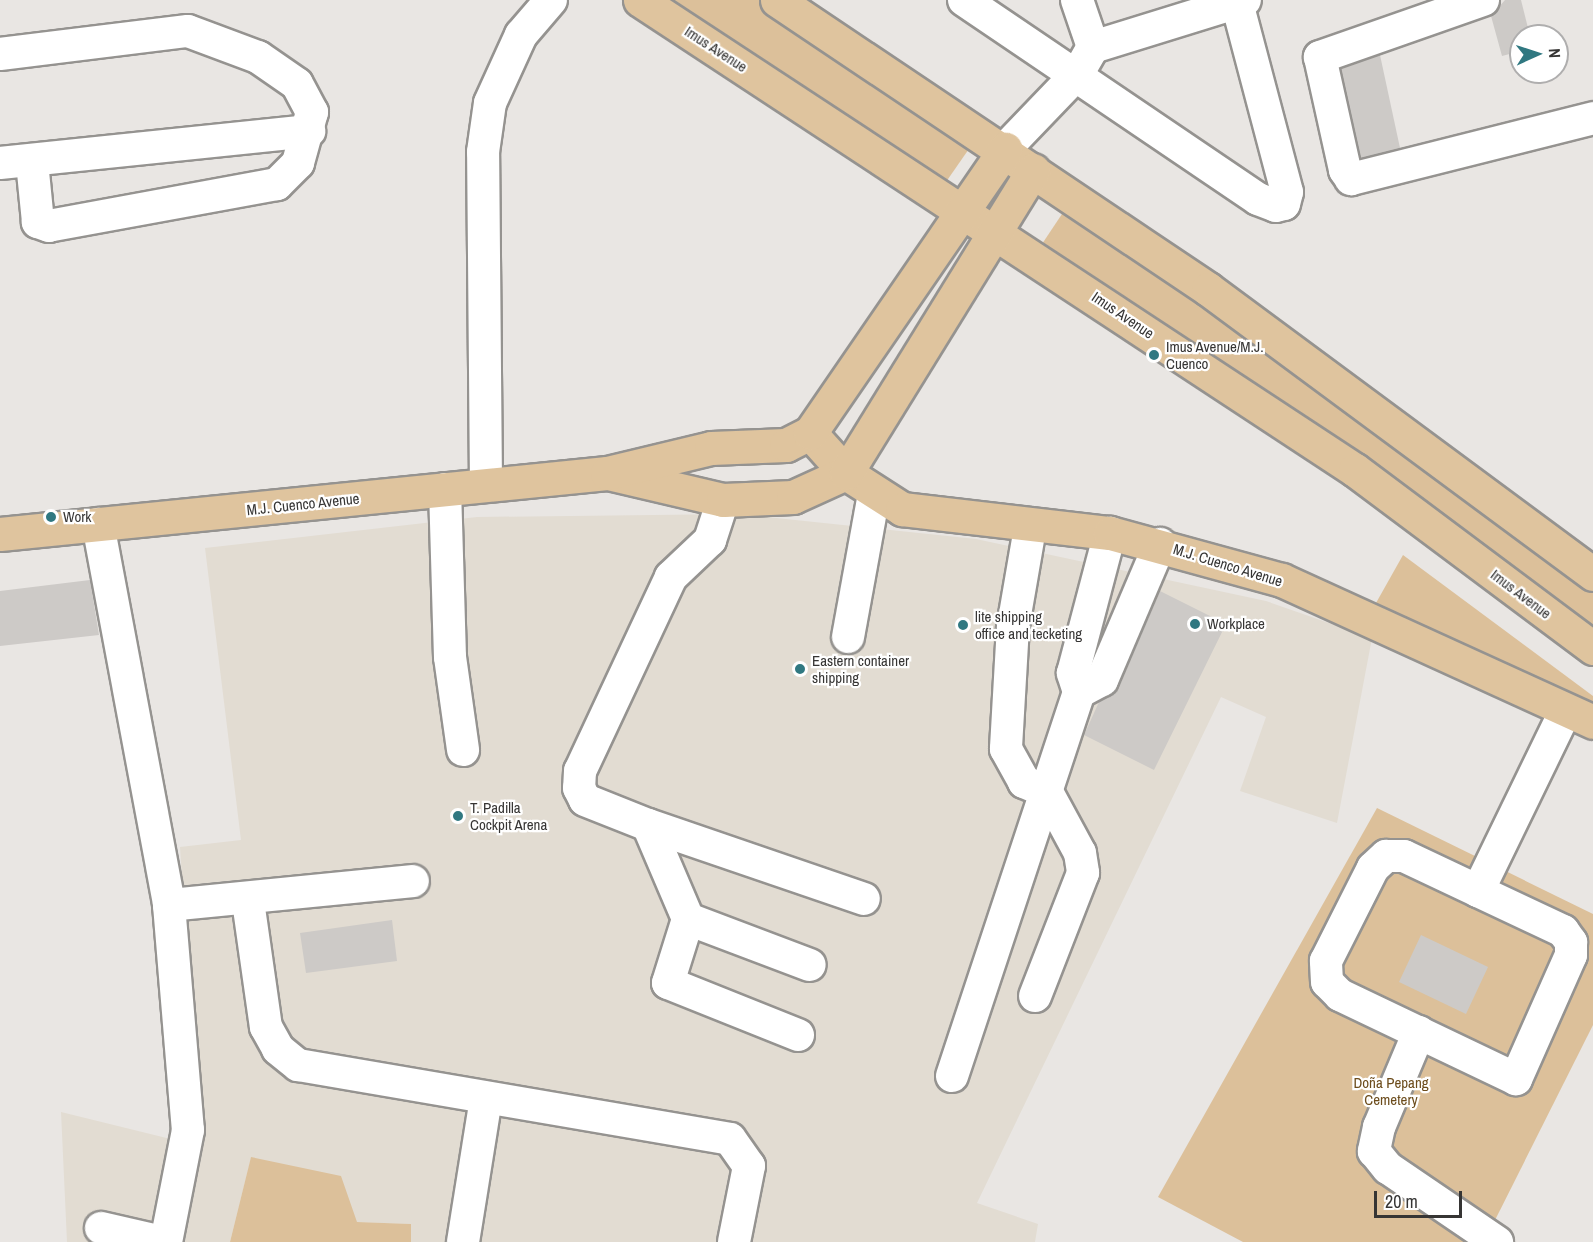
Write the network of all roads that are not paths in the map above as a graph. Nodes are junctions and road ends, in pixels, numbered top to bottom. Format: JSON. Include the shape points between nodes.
{"nodes":[{"id":1,"x":551,"y":0,"type":"edge"},
{"id":2,"x":640,"y":0,"type":"edge"},
{"id":3,"x":777,"y":0,"type":"edge"},
{"id":4,"x":964,"y":0,"type":"edge"},
{"id":5,"x":1077,"y":0,"type":"edge"},
{"id":6,"x":1483,"y":0,"type":"edge"},
{"id":7,"x":1241,"y":1,"type":"edge"},
{"id":8,"x":1443,"y":6,"type":"edge"},
{"id":9,"x":0,"y":54,"type":"edge"},
{"id":10,"x":1086,"y":60,"type":"junction"},
{"id":11,"x":1041,"y":115,"type":"junction"},
{"id":12,"x":1593,"y":118,"type":"edge"},
{"id":13,"x":309,"y":131,"type":"junction"},
{"id":14,"x":1005,"y":150,"type":"junction"},
{"id":15,"x":32,"y":162,"type":"junction"},
{"id":16,"x":0,"y":163,"type":"edge"},
{"id":17,"x":1033,"y":170,"type":"junction"},
{"id":18,"x":961,"y":208,"type":"junction"},
{"id":19,"x":993,"y":229,"type":"junction"},
{"id":20,"x":810,"y":433,"type":"junction"},
{"id":21,"x":607,"y":473,"type":"junction"},
{"id":22,"x":846,"y":473,"type":"junction"},
{"id":23,"x":486,"y":485,"type":"junction"},
{"id":24,"x":445,"y":489,"type":"junction"},
{"id":25,"x":874,"y":494,"type":"junction"},
{"id":26,"x":723,"y":500,"type":"junction"},
{"id":27,"x":98,"y":524,"type":"junction"},
{"id":28,"x":1030,"y":528,"type":"junction"},
{"id":29,"x":1110,"y":533,"type":"junction"},
{"id":30,"x":0,"y":534,"type":"edge"},
{"id":31,"x":1160,"y":544,"type":"junction"},
{"id":32,"x":1593,"y":574,"type":"edge"},
{"id":33,"x":848,"y":637,"type":"dead end"},
{"id":34,"x":1593,"y":648,"type":"edge"},
{"id":35,"x":1079,"y":692,"type":"junction"},
{"id":36,"x":1579,"y":716,"type":"edge"},
{"id":37,"x":463,"y":750,"type":"dead end"},
{"id":38,"x":1047,"y":792,"type":"junction"},
{"id":39,"x":648,"y":825,"type":"junction"},
{"id":40,"x":413,"y":880,"type":"dead end"},
{"id":41,"x":1478,"y":891,"type":"junction"},
{"id":42,"x":864,"y":899,"type":"dead end"},
{"id":43,"x":248,"y":901,"type":"junction"},
{"id":44,"x":169,"y":905,"type":"junction"},
{"id":45,"x":688,"y":919,"type":"junction"},
{"id":46,"x":810,"y":965,"type":"dead end"},
{"id":47,"x":1035,"y":996,"type":"dead end"},
{"id":48,"x":1419,"y":1032,"type":"junction"},
{"id":49,"x":798,"y":1035,"type":"dead end"},
{"id":50,"x":951,"y":1076,"type":"dead end"},
{"id":51,"x":486,"y":1098,"type":"junction"},
{"id":52,"x":101,"y":1228,"type":"dead end"},
{"id":53,"x":164,"y":1242,"type":"edge"},
{"id":54,"x":463,"y":1242,"type":"edge"},
{"id":55,"x":734,"y":1242,"type":"edge"},
{"id":56,"x":1497,"y":1242,"type":"edge"}],
"edges":[{"from":1,"to":23,"type":"street","via":[[521,35],[490,103],[483,152]]},
{"from":2,"to":18,"type":"main road","name":"Imus Avenue"},
{"from":3,"to":14,"type":"main road"},
{"from":4,"to":10,"type":"street"},
{"from":5,"to":10,"type":"street"},
{"from":6,"to":8,"type":"street"},
{"from":7,"to":10,"type":"street"},
{"from":7,"to":10,"type":"street","via":[[1287,192],[1284,204],[1258,199]]},
{"from":8,"to":12,"type":"street","via":[[1320,57],[1344,170],[1351,179]]},
{"from":9,"to":13,"type":"street","via":[[188,31],[229,43],[297,84],[312,112]]},
{"from":10,"to":11,"type":"street"},
{"from":11,"to":14,"type":"street"},
{"from":11,"to":17,"type":"street"},
{"from":13,"to":15,"type":"street"},
{"from":13,"to":15,"type":"street","via":[[298,163],[277,184],[50,226],[38,222]]},
{"from":14,"to":17,"type":"main road"},
{"from":14,"to":18,"type":"main road"},
{"from":15,"to":16,"type":"street"},
{"from":17,"to":19,"type":"main road"},
{"from":17,"to":32,"type":"main road","via":[[1325,372]]},
{"from":18,"to":19,"type":"main road","name":"Imus Avenue"},
{"from":18,"to":20,"type":"main road"},
{"from":19,"to":22,"type":"main road"},
{"from":19,"to":34,"type":"main road","name":"Imus Avenue","via":[[1355,470]]},
{"from":20,"to":21,"type":"main road","name":"M.J. Cuenco Avenue","via":[[772,448],[711,448]]},
{"from":20,"to":22,"type":"main road","name":"M.J. Cuenco Avenue"},
{"from":21,"to":23,"type":"main road","name":"M.J. Cuenco Avenue"},
{"from":21,"to":26,"type":"main road","name":"M.J. Cuenco Avenue"},
{"from":22,"to":25,"type":"main road","name":"M.J. Cuenco Avenue"},
{"from":22,"to":26,"type":"main road","name":"M.J. Cuenco Avenue","via":[[793,497]]},
{"from":23,"to":24,"type":"main road","name":"M.J. Cuenco Avenue"},
{"from":24,"to":27,"type":"main road","name":"M.J. Cuenco Avenue"},
{"from":24,"to":37,"type":"street","via":[[450,657]]},
{"from":25,"to":28,"type":"main road","name":"M.J. Cuenco Avenue","via":[[902,508]]},
{"from":25,"to":33,"type":"street"},
{"from":26,"to":39,"type":"street","via":[[710,540],[671,578],[580,771],[585,800]]},
{"from":27,"to":30,"type":"main road","name":"M.J. Cuenco Avenue"},
{"from":27,"to":44,"type":"street"},
{"from":28,"to":29,"type":"main road","name":"M.J. Cuenco Avenue"},
{"from":28,"to":38,"type":"street","via":[[1013,626],[1006,749],[1024,782]]},
{"from":29,"to":31,"type":"main road","name":"M.J. Cuenco Avenue"},
{"from":29,"to":35,"type":"street","via":[[1073,673]]},
{"from":31,"to":35,"type":"street","via":[[1102,680]]},
{"from":31,"to":36,"type":"main road","name":"M.J. Cuenco Avenue","via":[[1282,580]]},
{"from":35,"to":38,"type":"street"},
{"from":36,"to":41,"type":"street"},
{"from":38,"to":47,"type":"street","via":[[1080,853],[1083,873]]},
{"from":38,"to":50,"type":"street"},
{"from":39,"to":42,"type":"street"},
{"from":39,"to":45,"type":"street"},
{"from":40,"to":43,"type":"street"},
{"from":41,"to":48,"type":"street","via":[[1404,856],[1386,856],[1373,868],[1326,961],[1327,982],[1340,995]]},
{"from":41,"to":48,"type":"street","via":[[1563,932],[1571,955],[1516,1079]]},
{"from":43,"to":44,"type":"street"},
{"from":43,"to":51,"type":"street","via":[[266,1027],[278,1049],[297,1065]]},
{"from":44,"to":53,"type":"street","via":[[188,1130]]},
{"from":45,"to":46,"type":"street"},
{"from":45,"to":49,"type":"street","via":[[668,983]]},
{"from":48,"to":56,"type":"street","via":[[1379,1127],[1374,1151],[1388,1168]]},
{"from":51,"to":54,"type":"street"},
{"from":51,"to":55,"type":"street","via":[[730,1139],[749,1166]]},
{"from":52,"to":53,"type":"street"}]}
